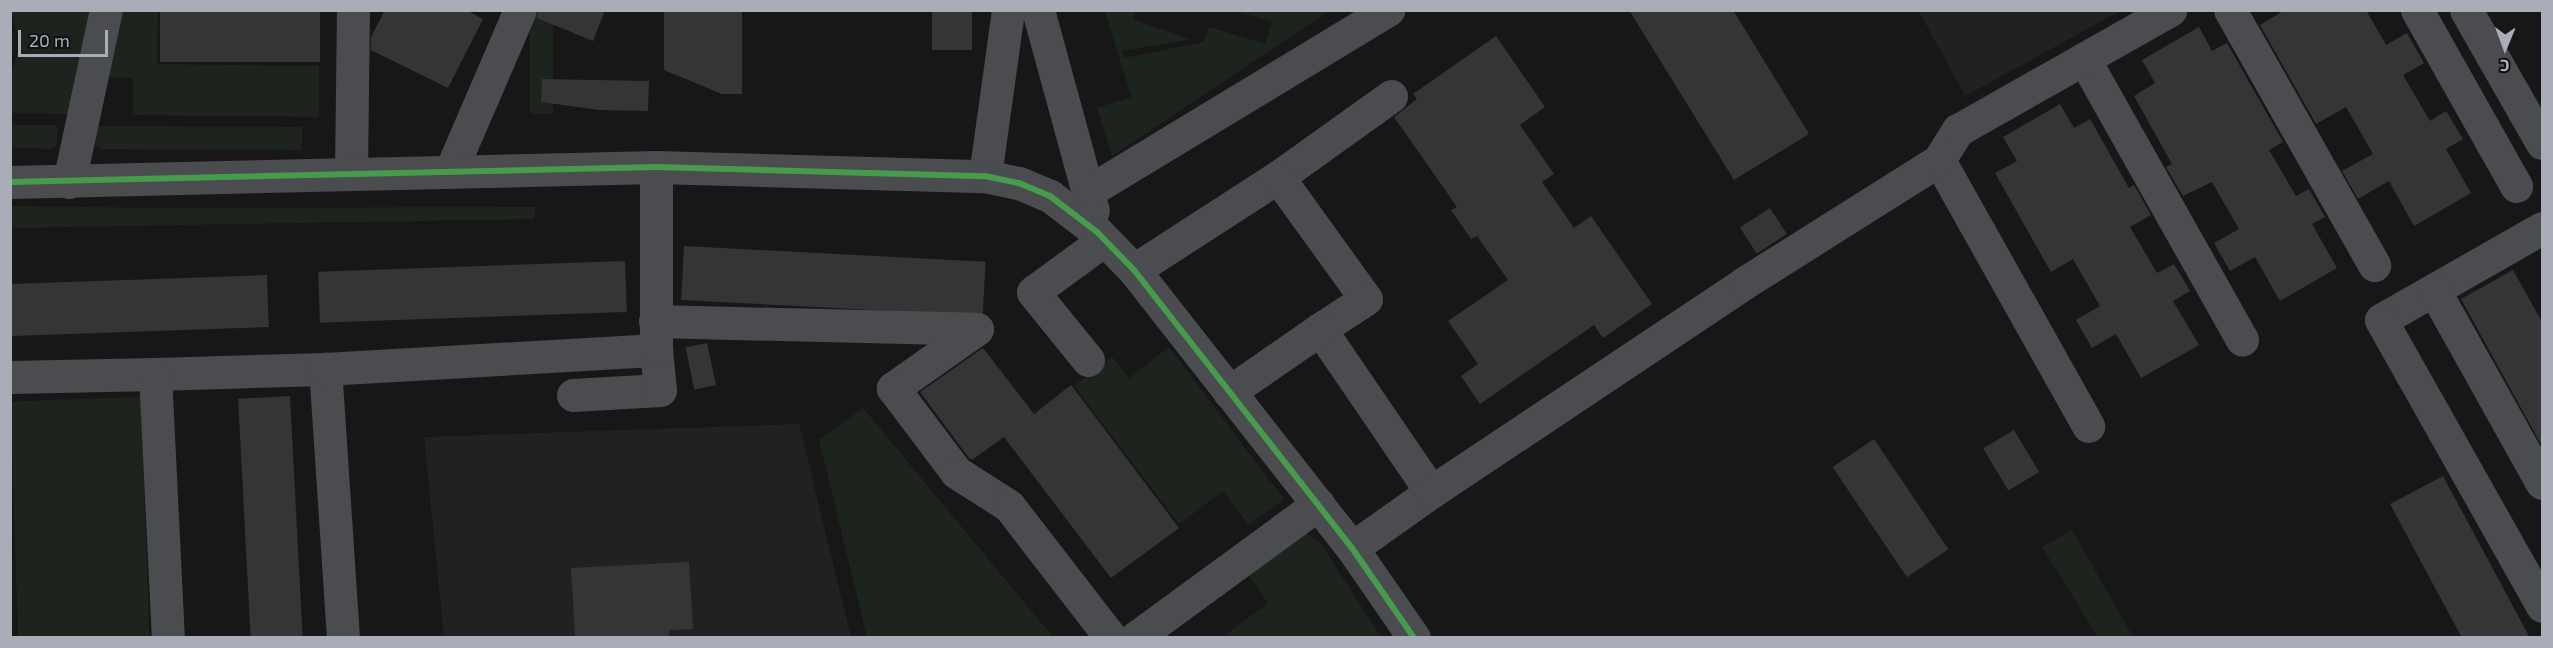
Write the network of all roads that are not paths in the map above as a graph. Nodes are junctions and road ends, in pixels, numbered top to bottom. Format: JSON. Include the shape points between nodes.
{"nodes":[{"id":1,"x":106,"y":10,"type":"edge"},
{"id":2,"x":353,"y":10,"type":"edge"},
{"id":3,"x":520,"y":10,"type":"edge"},
{"id":4,"x":1008,"y":10,"type":"edge"},
{"id":5,"x":1038,"y":10,"type":"edge"},
{"id":6,"x":1388,"y":10,"type":"edge"},
{"id":7,"x":2170,"y":10,"type":"edge"},
{"id":8,"x":2230,"y":10,"type":"edge"},
{"id":9,"x":2416,"y":10,"type":"edge"},
{"id":10,"x":2466,"y":10,"type":"edge"},
{"id":11,"x":2084,"y":59,"type":"junction"},
{"id":12,"x":1390,"y":96,"type":"dead end"},
{"id":13,"x":2542,"y":143,"type":"edge"},
{"id":14,"x":1938,"y":160,"type":"junction"},
{"id":15,"x":656,"y":167,"type":"junction"},
{"id":16,"x":450,"y":170,"type":"junction"},
{"id":17,"x":351,"y":172,"type":"junction"},
{"id":18,"x":985,"y":176,"type":"junction"},
{"id":19,"x":1278,"y":177,"type":"junction"},
{"id":20,"x":10,"y":182,"type":"edge"},
{"id":21,"x":69,"y":182,"type":"junction"},
{"id":22,"x":2516,"y":186,"type":"dead end"},
{"id":23,"x":1089,"y":191,"type":"junction"},
{"id":24,"x":2542,"y":228,"type":"edge"},
{"id":25,"x":1101,"y":236,"type":"junction"},
{"id":26,"x":2374,"y":265,"type":"dead end"},
{"id":27,"x":1134,"y":270,"type":"junction"},
{"id":28,"x":2434,"y":290,"type":"junction"},
{"id":29,"x":1320,"y":329,"type":"junction"},
{"id":30,"x":656,"y":336,"type":"junction"},
{"id":31,"x":2242,"y":339,"type":"dead end"},
{"id":32,"x":1088,"y":360,"type":"dead end"},
{"id":33,"x":326,"y":369,"type":"junction"},
{"id":34,"x":155,"y":374,"type":"junction"},
{"id":35,"x":10,"y":377,"type":"edge"},
{"id":36,"x":1229,"y":392,"type":"junction"},
{"id":37,"x":573,"y":395,"type":"dead end"},
{"id":38,"x":2088,"y":426,"type":"dead end"},
{"id":39,"x":2542,"y":483,"type":"edge"},
{"id":40,"x":1431,"y":492,"type":"junction"},
{"id":41,"x":1318,"y":504,"type":"junction"},
{"id":42,"x":1352,"y":548,"type":"junction"},
{"id":43,"x":2542,"y":606,"type":"edge"},
{"id":44,"x":168,"y":638,"type":"edge"},
{"id":45,"x":343,"y":638,"type":"edge"},
{"id":46,"x":1111,"y":638,"type":"edge"},
{"id":47,"x":1135,"y":638,"type":"edge"},
{"id":48,"x":1414,"y":638,"type":"edge"}],
"edges":[{"from":1,"to":21,"type":"street"},
{"from":2,"to":17,"type":"street"},
{"from":3,"to":16,"type":"street"},
{"from":4,"to":18,"type":"street"},
{"from":5,"to":23,"type":"street"},
{"from":6,"to":23,"type":"street"},
{"from":7,"to":11,"type":"street"},
{"from":8,"to":26,"type":"street"},
{"from":9,"to":22,"type":"street"},
{"from":10,"to":13,"type":"street"},
{"from":11,"to":14,"type":"street","via":[[1958,130]]},
{"from":11,"to":31,"type":"street"},
{"from":12,"to":19,"type":"street"},
{"from":14,"to":38,"type":"street"},
{"from":14,"to":40,"type":"street","via":[[1744,283]]},
{"from":15,"to":16,"type":"street"},
{"from":15,"to":18,"type":"street"},
{"from":15,"to":30,"type":"street"},
{"from":16,"to":17,"type":"street"},
{"from":17,"to":21,"type":"street"},
{"from":18,"to":25,"type":"street","via":[[1019,183],[1050,196]]},
{"from":19,"to":27,"type":"street"},
{"from":19,"to":29,"type":"street","via":[[1366,298]]},
{"from":20,"to":21,"type":"street"},
{"from":23,"to":25,"type":"street"},
{"from":24,"to":28,"type":"street"},
{"from":25,"to":27,"type":"street"},
{"from":25,"to":32,"type":"street","via":[[1033,292]]},
{"from":27,"to":36,"type":"street"},
{"from":28,"to":39,"type":"street"},
{"from":28,"to":43,"type":"street","via":[[2381,320]]},
{"from":29,"to":36,"type":"street"},
{"from":29,"to":40,"type":"street"},
{"from":30,"to":33,"type":"street"},
{"from":30,"to":37,"type":"street","via":[[660,390]]},
{"from":30,"to":46,"type":"street","via":[[977,328],[893,388],[956,471],[1008,506]]},
{"from":33,"to":34,"type":"street"},
{"from":33,"to":45,"type":"street"},
{"from":34,"to":35,"type":"street"},
{"from":34,"to":44,"type":"street"},
{"from":36,"to":41,"type":"street"},
{"from":40,"to":42,"type":"street"},
{"from":41,"to":42,"type":"street"},
{"from":41,"to":47,"type":"street"},
{"from":42,"to":48,"type":"street"}]}
